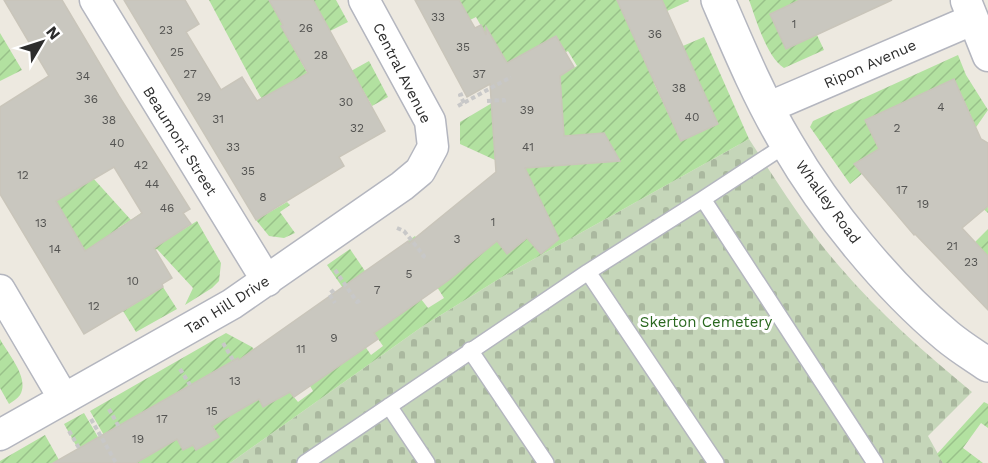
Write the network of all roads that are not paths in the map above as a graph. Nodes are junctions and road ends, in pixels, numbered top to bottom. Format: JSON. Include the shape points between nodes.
{"nodes":[{"id":1,"x":95,"y":0,"type":"edge"},
{"id":2,"x":364,"y":0,"type":"edge"},
{"id":3,"x":718,"y":0,"type":"edge"},
{"id":4,"x":969,"y":10,"type":"edge"},
{"id":5,"x":988,"y":56,"type":"edge"},
{"id":6,"x":767,"y":108,"type":"junction"},
{"id":7,"x":787,"y":144,"type":"junction"},
{"id":8,"x":433,"y":147,"type":"joint"},
{"id":9,"x":703,"y":199,"type":"junction"},
{"id":10,"x":588,"y":272,"type":"junction"},
{"id":11,"x":267,"y":281,"type":"junction"},
{"id":12,"x":0,"y":290,"type":"edge"},
{"id":13,"x":470,"y":350,"type":"junction"},
{"id":14,"x":988,"y":365,"type":"edge"},
{"id":15,"x":389,"y":406,"type":"junction"},
{"id":16,"x":72,"y":412,"type":"junction"},
{"id":17,"x":0,"y":435,"type":"edge"},
{"id":18,"x":306,"y":463,"type":"edge"},
{"id":19,"x":427,"y":463,"type":"edge"},
{"id":20,"x":546,"y":463,"type":"edge"},
{"id":21,"x":716,"y":463,"type":"edge"},
{"id":22,"x":875,"y":463,"type":"edge"}],
"edges":[{"from":1,"to":11,"type":"street","name":"Beaumont Street"},
{"from":2,"to":8,"type":"street","name":"Central Avenue","via":[[430,121]]},
{"from":3,"to":6,"type":"street","name":"Whalley Road"},
{"from":4,"to":5,"type":"street"},
{"from":4,"to":6,"type":"street","name":"Ripon Avenue"},
{"from":6,"to":7,"type":"street","name":"Whalley Road"},
{"from":7,"to":9,"type":"lane"},
{"from":7,"to":14,"type":"street","name":"Whalley Road","via":[[824,201],[870,258],[947,336]]},
{"from":8,"to":11,"type":"street","name":"Tan Hill Drive","via":[[420,171],[402,186]]},
{"from":9,"to":10,"type":"lane"},
{"from":9,"to":22,"type":"lane"},
{"from":10,"to":13,"type":"lane"},
{"from":10,"to":21,"type":"lane"},
{"from":11,"to":16,"type":"street","name":"Tan Hill Drive"},
{"from":12,"to":16,"type":"street"},
{"from":13,"to":15,"type":"lane"},
{"from":13,"to":20,"type":"lane"},
{"from":15,"to":18,"type":"lane"},
{"from":15,"to":19,"type":"lane"},
{"from":16,"to":17,"type":"street","name":"Tan Hill Drive"}]}
